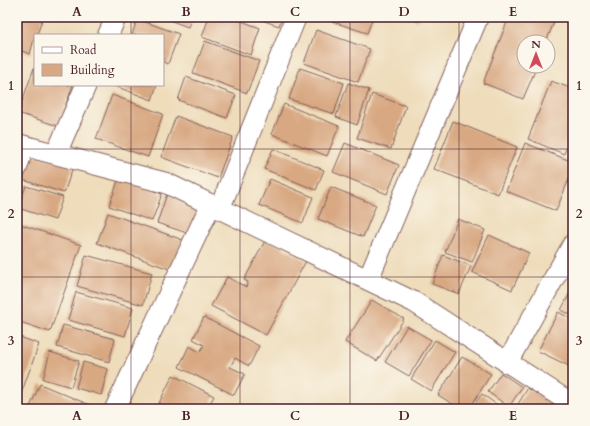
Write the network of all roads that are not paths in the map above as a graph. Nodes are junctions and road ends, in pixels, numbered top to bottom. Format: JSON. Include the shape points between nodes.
{"nodes":[{"id":1,"x":116,"y":17,"type":"edge"},
{"id":2,"x":296,"y":17,"type":"edge"},
{"id":3,"x":478,"y":17,"type":"edge"},
{"id":4,"x":108,"y":34,"type":"edge"},
{"id":5,"x":86,"y":86,"type":"edge"},
{"id":6,"x":21,"y":145,"type":"edge"},
{"id":7,"x":56,"y":154,"type":"junction"},
{"id":8,"x":17,"y":168,"type":"edge"},
{"id":9,"x":215,"y":206,"type":"junction"},
{"id":10,"x":573,"y":244,"type":"edge"},
{"id":11,"x":368,"y":280,"type":"junction"},
{"id":12,"x":507,"y":363,"type":"junction"},
{"id":13,"x":573,"y":408,"type":"edge"},
{"id":14,"x":115,"y":409,"type":"edge"}],
"edges":[{"from":1,"to":4,"type":"street"},
{"from":2,"to":9,"type":"street"},
{"from":3,"to":11,"type":"street"},
{"from":5,"to":7,"type":"street"},
{"from":6,"to":7,"type":"street"},
{"from":6,"to":8,"type":"street"},
{"from":7,"to":9,"type":"street","via":[[166,183]]},
{"from":9,"to":11,"type":"street"},
{"from":9,"to":14,"type":"street"},
{"from":10,"to":12,"type":"street"},
{"from":11,"to":12,"type":"street","via":[[414,302]]},
{"from":12,"to":13,"type":"street","via":[[563,398]]}]}
